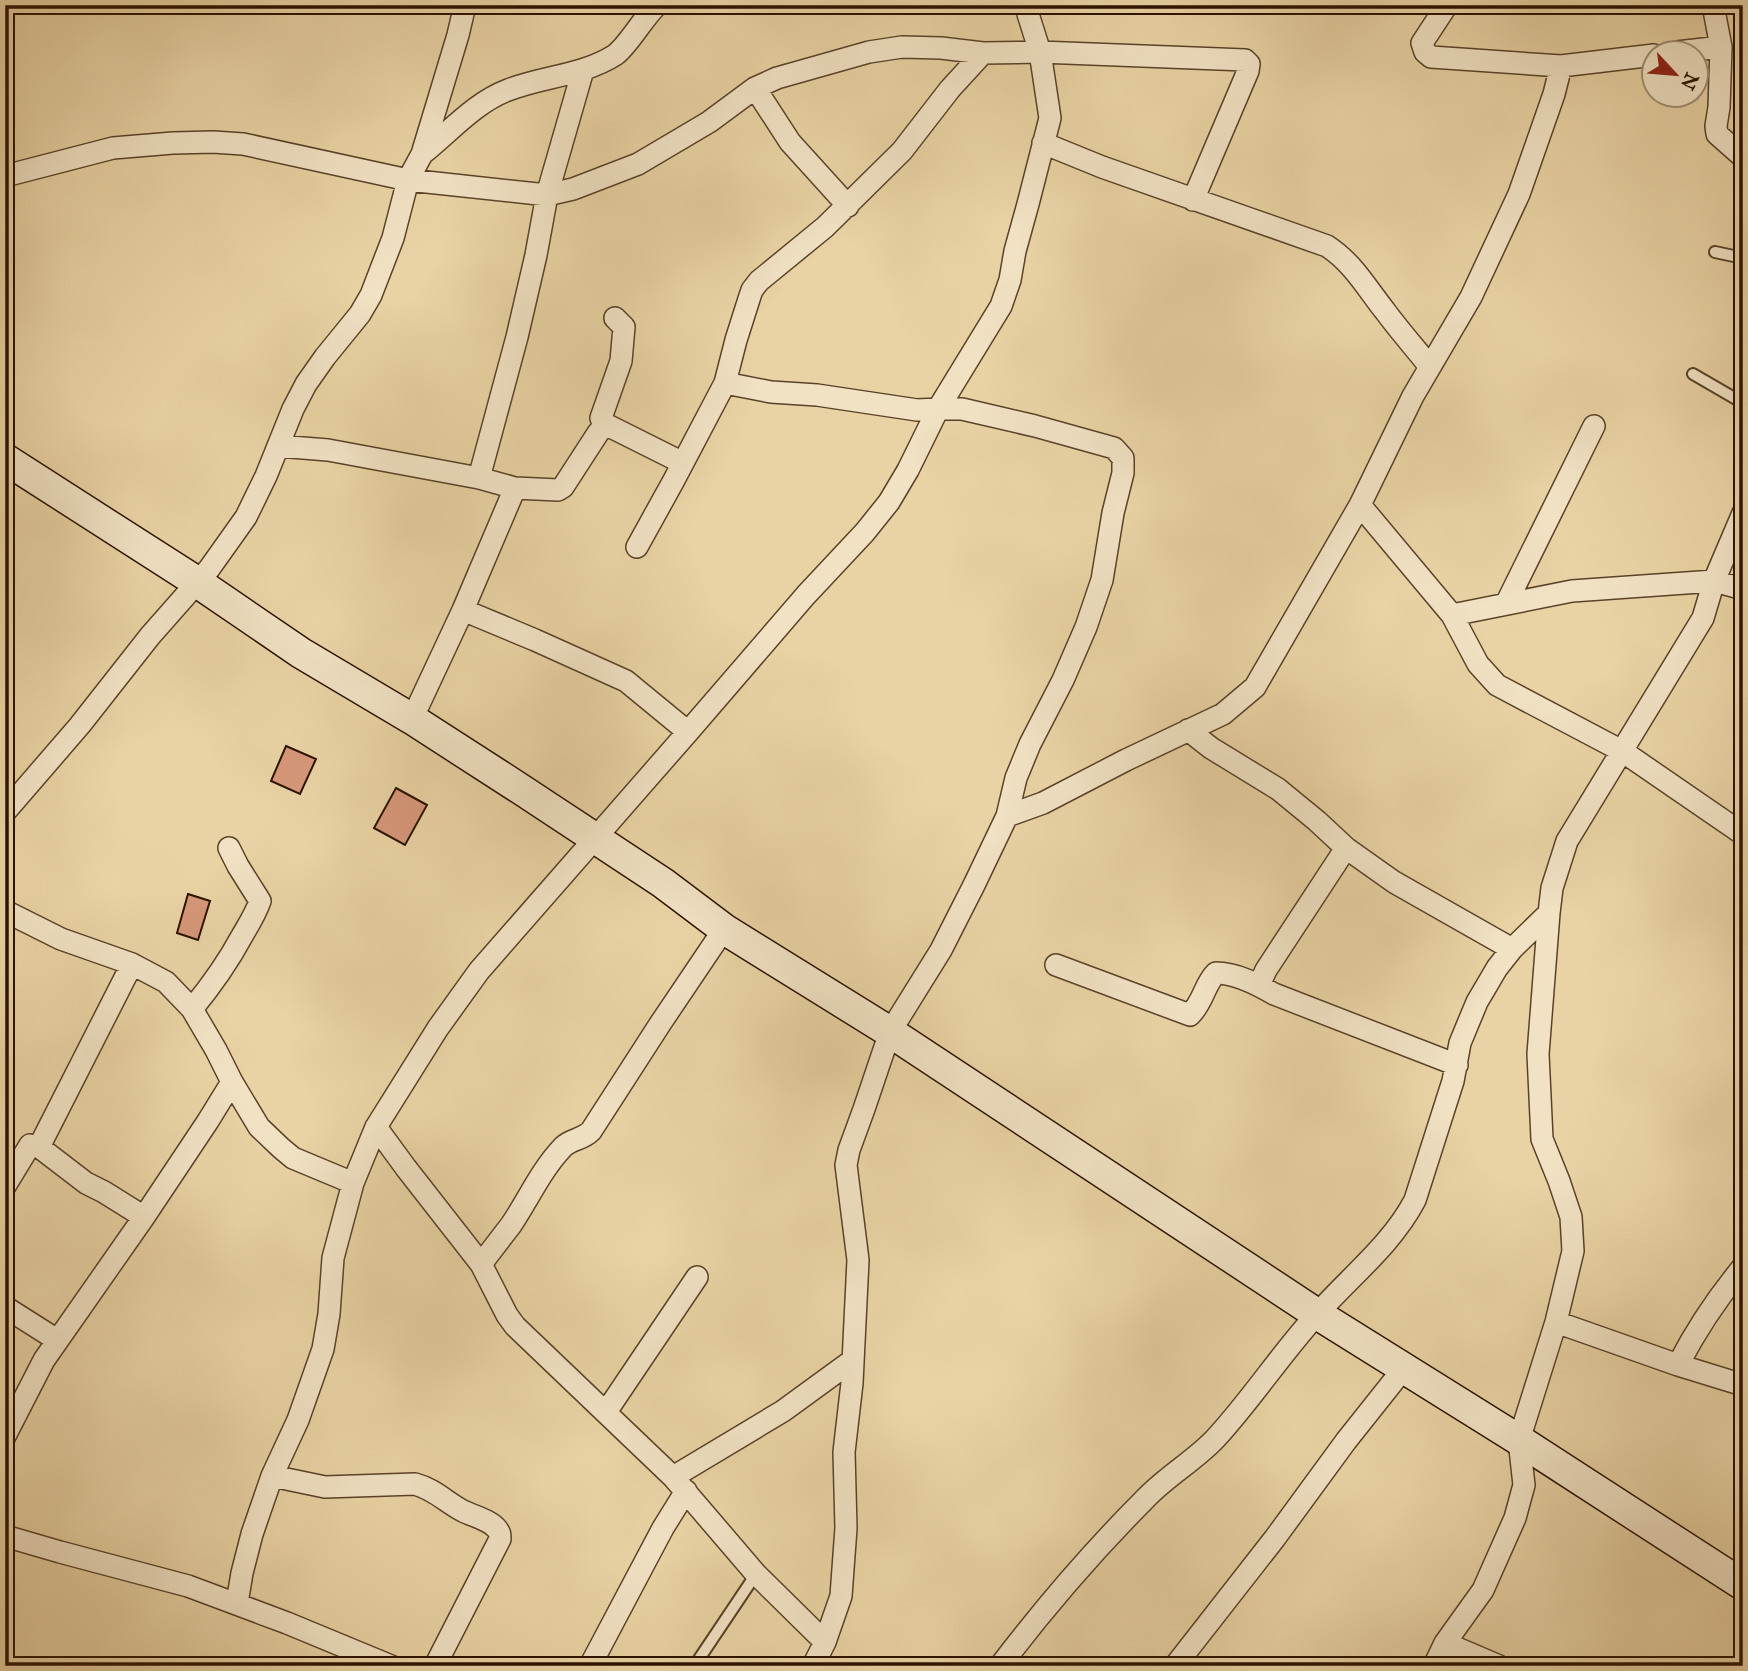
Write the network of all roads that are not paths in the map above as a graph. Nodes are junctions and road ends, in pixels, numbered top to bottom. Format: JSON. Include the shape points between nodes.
{"nodes":[{"id":1,"x":465,"y":5,"type":"edge"},
{"id":2,"x":657,"y":5,"type":"edge"},
{"id":3,"x":1447,"y":5,"type":"edge"},
{"id":4,"x":1713,"y":5,"type":"edge"},
{"id":5,"x":1023,"y":8,"type":"edge"},
{"id":6,"x":1721,"y":47,"type":"junction"},
{"id":7,"x":1710,"y":48,"type":"edge"},
{"id":8,"x":1040,"y":52,"type":"junction"},
{"id":9,"x":983,"y":53,"type":"junction"},
{"id":10,"x":1640,"y":57,"type":"edge"},
{"id":11,"x":1561,"y":66,"type":"junction"},
{"id":12,"x":583,"y":70,"type":"junction"},
{"id":13,"x":755,"y":88,"type":"junction"},
{"id":14,"x":1043,"y":143,"type":"junction"},
{"id":15,"x":422,"y":153,"type":"junction"},
{"id":16,"x":1743,"y":157,"type":"edge"},
{"id":17,"x":5,"y":176,"type":"edge"},
{"id":18,"x":408,"y":180,"type":"junction"},
{"id":19,"x":547,"y":195,"type":"junction"},
{"id":20,"x":1193,"y":200,"type":"junction"},
{"id":21,"x":848,"y":206,"type":"junction"},
{"id":22,"x":1715,"y":252,"type":"dead end"},
{"id":23,"x":1743,"y":258,"type":"edge"},
{"id":24,"x":615,"y":317,"type":"dead end"},
{"id":25,"x":1430,"y":367,"type":"junction"},
{"id":26,"x":1693,"y":374,"type":"dead end"},
{"id":27,"x":725,"y":383,"type":"junction"},
{"id":28,"x":1743,"y":403,"type":"edge"},
{"id":29,"x":938,"y":408,"type":"junction"},
{"id":30,"x":604,"y":426,"type":"junction"},
{"id":31,"x":1594,"y":426,"type":"dead end"},
{"id":32,"x":278,"y":446,"type":"junction"},
{"id":33,"x":5,"y":460,"type":"edge"},
{"id":34,"x":682,"y":463,"type":"junction"},
{"id":35,"x":479,"y":478,"type":"junction"},
{"id":36,"x":515,"y":488,"type":"junction"},
{"id":37,"x":1360,"y":505,"type":"junction"},
{"id":38,"x":1742,"y":515,"type":"edge"},
{"id":39,"x":637,"y":547,"type":"dead end"},
{"id":40,"x":1714,"y":581,"type":"junction"},
{"id":41,"x":197,"y":582,"type":"junction"},
{"id":42,"x":1743,"y":589,"type":"edge"},
{"id":43,"x":1506,"y":604,"type":"junction"},
{"id":44,"x":463,"y":610,"type":"junction"},
{"id":45,"x":1452,"y":615,"type":"junction"},
{"id":46,"x":412,"y":719,"type":"junction"},
{"id":47,"x":1188,"y":730,"type":"junction"},
{"id":48,"x":688,"y":732,"type":"junction"},
{"id":49,"x":1622,"y":751,"type":"junction"},
{"id":50,"x":5,"y":813,"type":"edge"},
{"id":51,"x":1007,"y":816,"type":"junction"},
{"id":52,"x":1743,"y":834,"type":"edge"},
{"id":53,"x":595,"y":839,"type":"junction"},
{"id":54,"x":229,"y":848,"type":"dead end"},
{"id":55,"x":1346,"y":848,"type":"junction"},
{"id":56,"x":5,"y":911,"type":"edge"},
{"id":57,"x":1549,"y":913,"type":"junction"},
{"id":58,"x":724,"y":929,"type":"junction"},
{"id":59,"x":1512,"y":949,"type":"junction"},
{"id":60,"x":132,"y":964,"type":"junction"},
{"id":61,"x":1056,"y":965,"type":"dead end"},
{"id":62,"x":1259,"y":985,"type":"junction"},
{"id":63,"x":192,"y":1009,"type":"junction"},
{"id":64,"x":890,"y":1032,"type":"junction"},
{"id":65,"x":1457,"y":1065,"type":"junction"},
{"id":66,"x":232,"y":1082,"type":"junction"},
{"id":67,"x":376,"y":1126,"type":"junction"},
{"id":68,"x":38,"y":1147,"type":"junction"},
{"id":69,"x":353,"y":1183,"type":"junction"},
{"id":70,"x":5,"y":1186,"type":"edge"},
{"id":71,"x":144,"y":1217,"type":"junction"},
{"id":72,"x":481,"y":1264,"type":"junction"},
{"id":73,"x":1743,"y":1267,"type":"edge"},
{"id":74,"x":697,"y":1277,"type":"dead end"},
{"id":75,"x":5,"y":1307,"type":"edge"},
{"id":76,"x":1317,"y":1314,"type":"junction"},
{"id":77,"x":1556,"y":1322,"type":"junction"},
{"id":78,"x":57,"y":1340,"type":"junction"},
{"id":79,"x":853,"y":1360,"type":"junction"},
{"id":80,"x":1678,"y":1365,"type":"junction"},
{"id":81,"x":1404,"y":1368,"type":"junction"},
{"id":82,"x":1743,"y":1385,"type":"edge"},
{"id":83,"x":606,"y":1412,"type":"junction"},
{"id":84,"x":5,"y":1436,"type":"edge"},
{"id":85,"x":1519,"y":1440,"type":"junction"},
{"id":86,"x":272,"y":1476,"type":"junction"},
{"id":87,"x":680,"y":1484,"type":"junction"},
{"id":88,"x":5,"y":1536,"type":"edge"},
{"id":89,"x":756,"y":1573,"type":"junction"},
{"id":90,"x":1743,"y":1585,"type":"edge"},
{"id":91,"x":237,"y":1604,"type":"junction"},
{"id":92,"x":825,"y":1642,"type":"junction"},
{"id":93,"x":1445,"y":1643,"type":"junction"},
{"id":94,"x":348,"y":1658,"type":"edge"},
{"id":95,"x":695,"y":1665,"type":"edge"},
{"id":96,"x":391,"y":1666,"type":"edge"},
{"id":97,"x":435,"y":1666,"type":"edge"},
{"id":98,"x":590,"y":1666,"type":"edge"},
{"id":99,"x":813,"y":1666,"type":"edge"},
{"id":100,"x":1000,"y":1666,"type":"edge"},
{"id":101,"x":1175,"y":1666,"type":"edge"},
{"id":102,"x":1434,"y":1666,"type":"edge"},
{"id":103,"x":1499,"y":1666,"type":"edge"}],
"edges":[{"from":1,"to":15,"type":"street"},
{"from":2,"to":12,"type":"street","via":[[617,54]]},
{"from":3,"to":11,"type":"street","via":[[1422,43],[1431,57]]},
{"from":4,"to":6,"type":"street"},
{"from":5,"to":8,"type":"street"},
{"from":6,"to":7,"type":"street"},
{"from":6,"to":16,"type":"street","via":[[1717,134]]},
{"from":8,"to":9,"type":"street"},
{"from":8,"to":14,"type":"street","via":[[1049,118]]},
{"from":8,"to":20,"type":"street","via":[[1244,60],[1249,64]]},
{"from":9,"to":13,"type":"street","via":[[902,47],[869,52]]},
{"from":9,"to":21,"type":"street","via":[[902,151]]},
{"from":10,"to":11,"type":"street"},
{"from":11,"to":25,"type":"street","via":[[1519,194],[1471,296]]},
{"from":12,"to":15,"type":"street","via":[[495,95]]},
{"from":12,"to":19,"type":"street"},
{"from":13,"to":19,"type":"street","via":[[638,164]]},
{"from":13,"to":21,"type":"street","via":[[790,142]]},
{"from":14,"to":20,"type":"street"},
{"from":14,"to":29,"type":"street","via":[[1001,306]]},
{"from":15,"to":18,"type":"street"},
{"from":17,"to":18,"type":"street","via":[[113,148],[213,142],[243,144]]},
{"from":18,"to":19,"type":"street"},
{"from":18,"to":32,"type":"street","via":[[371,295],[312,374]]},
{"from":19,"to":35,"type":"street","via":[[537,255]]},
{"from":20,"to":25,"type":"street","via":[[1326,246],[1340,255]]},
{"from":21,"to":27,"type":"street","via":[[752,290]]},
{"from":22,"to":23,"type":"lane"},
{"from":24,"to":30,"type":"street","via":[[624,327],[621,361],[601,418]]},
{"from":25,"to":37,"type":"street"},
{"from":26,"to":28,"type":"lane"},
{"from":27,"to":29,"type":"street","via":[[917,410]]},
{"from":27,"to":34,"type":"street"},
{"from":29,"to":48,"type":"street","via":[[889,502]]},
{"from":29,"to":51,"type":"street","via":[[1035,426],[1114,448],[1123,458],[1102,580],[1063,680],[1016,778]]},
{"from":30,"to":34,"type":"street"},
{"from":30,"to":36,"type":"street","via":[[564,487]]},
{"from":31,"to":43,"type":"street"},
{"from":32,"to":35,"type":"street","via":[[328,450]]},
{"from":32,"to":41,"type":"street","via":[[246,517]]},
{"from":33,"to":41,"type":"street"},
{"from":34,"to":39,"type":"street"},
{"from":35,"to":36,"type":"street"},
{"from":36,"to":44,"type":"street"},
{"from":37,"to":45,"type":"street"},
{"from":37,"to":47,"type":"street","via":[[1255,687],[1223,714]]},
{"from":38,"to":40,"type":"street"},
{"from":40,"to":42,"type":"street"},
{"from":40,"to":43,"type":"street","via":[[1572,591]]},
{"from":40,"to":49,"type":"street","via":[[1703,618]]},
{"from":41,"to":46,"type":"street","via":[[301,653]]},
{"from":41,"to":50,"type":"street"},
{"from":43,"to":45,"type":"street"},
{"from":44,"to":46,"type":"street"},
{"from":44,"to":48,"type":"street","via":[[626,681]]},
{"from":45,"to":49,"type":"street","via":[[1478,664],[1497,685]]},
{"from":46,"to":53,"type":"street"},
{"from":47,"to":51,"type":"street","via":[[1043,803]]},
{"from":47,"to":55,"type":"street","via":[[1278,789]]},
{"from":48,"to":53,"type":"street"},
{"from":49,"to":52,"type":"street"},
{"from":49,"to":57,"type":"street","via":[[1567,842]]},
{"from":51,"to":64,"type":"street","via":[[942,950]]},
{"from":53,"to":58,"type":"street"},
{"from":53,"to":67,"type":"street","via":[[479,971]]},
{"from":54,"to":63,"type":"street","via":[[260,901],[234,951]]},
{"from":55,"to":59,"type":"street","via":[[1394,882]]},
{"from":55,"to":62,"type":"street"},
{"from":56,"to":60,"type":"street","via":[[61,939]]},
{"from":57,"to":59,"type":"street"},
{"from":57,"to":77,"type":"street","via":[[1538,1054],[1542,1139],[1571,1217],[1573,1251]]},
{"from":58,"to":64,"type":"street"},
{"from":58,"to":72,"type":"street","via":[[591,1131],[559,1152]]},
{"from":59,"to":65,"type":"street","via":[[1477,1002]]},
{"from":60,"to":63,"type":"street","via":[[166,982]]},
{"from":60,"to":68,"type":"street"},
{"from":61,"to":62,"type":"street","via":[[1190,1015],[1216,972]]},
{"from":62,"to":65,"type":"street"},
{"from":63,"to":66,"type":"street"},
{"from":64,"to":76,"type":"street"},
{"from":64,"to":79,"type":"street","via":[[846,1165],[858,1260]]},
{"from":65,"to":76,"type":"street","via":[[1416,1200],[1390,1238]]},
{"from":66,"to":69,"type":"street","via":[[259,1127],[281,1148]]},
{"from":66,"to":71,"type":"street"},
{"from":67,"to":69,"type":"street"},
{"from":67,"to":72,"type":"street"},
{"from":68,"to":70,"type":"street","via":[[30,1145]]},
{"from":68,"to":71,"type":"street","via":[[86,1183]]},
{"from":69,"to":86,"type":"street","via":[[333,1258],[323,1349]]},
{"from":71,"to":78,"type":"street"},
{"from":72,"to":83,"type":"street","via":[[515,1326]]},
{"from":73,"to":80,"type":"street"},
{"from":74,"to":83,"type":"street"},
{"from":75,"to":78,"type":"street"},
{"from":76,"to":81,"type":"street"},
{"from":76,"to":100,"type":"street","via":[[1214,1440],[1148,1496]]},
{"from":77,"to":80,"type":"street"},
{"from":77,"to":85,"type":"street"},
{"from":78,"to":84,"type":"street"},
{"from":79,"to":87,"type":"street"},
{"from":79,"to":92,"type":"street","via":[[844,1452],[846,1528],[841,1596]]},
{"from":80,"to":82,"type":"street"},
{"from":81,"to":85,"type":"street"},
{"from":81,"to":101,"type":"street"},
{"from":83,"to":87,"type":"street"},
{"from":85,"to":90,"type":"street"},
{"from":85,"to":93,"type":"street","via":[[1524,1485],[1515,1517],[1483,1590]]},
{"from":86,"to":91,"type":"street","via":[[252,1534]]},
{"from":86,"to":97,"type":"street","via":[[325,1487],[415,1484],[500,1532]]},
{"from":87,"to":89,"type":"street"},
{"from":87,"to":98,"type":"street","via":[[663,1528]]},
{"from":88,"to":91,"type":"street"},
{"from":89,"to":92,"type":"street"},
{"from":89,"to":95,"type":"lane"},
{"from":91,"to":94,"type":"street"},
{"from":92,"to":99,"type":"street"},
{"from":93,"to":102,"type":"street"},
{"from":93,"to":103,"type":"street"},
{"from":94,"to":96,"type":"street"}]}
